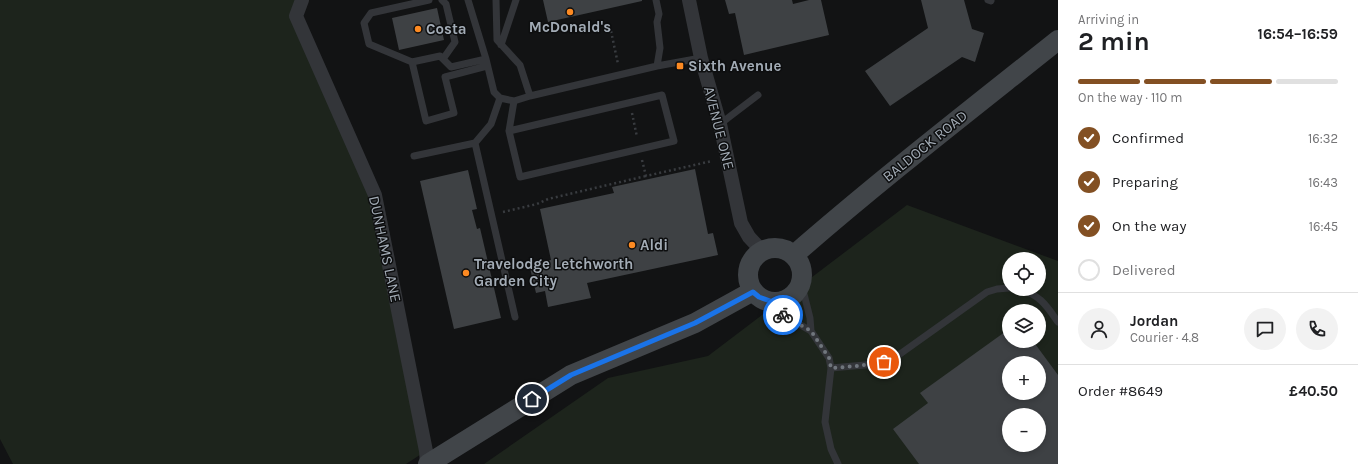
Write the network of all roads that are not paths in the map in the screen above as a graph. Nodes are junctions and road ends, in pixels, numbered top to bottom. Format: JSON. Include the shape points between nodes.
{"nodes":[{"id":1,"x":302,"y":0,"type":"edge"},
{"id":2,"x":429,"y":0,"type":"edge"},
{"id":3,"x":442,"y":0,"type":"edge"},
{"id":4,"x":468,"y":0,"type":"edge"},
{"id":5,"x":496,"y":0,"type":"edge"},
{"id":6,"x":516,"y":0,"type":"edge"},
{"id":7,"x":656,"y":0,"type":"edge"},
{"id":8,"x":689,"y":0,"type":"edge"},
{"id":9,"x":1058,"y":40,"type":"edge"},
{"id":10,"x":501,"y":45,"type":"junction"},
{"id":11,"x":701,"y":58,"type":"junction"},
{"id":12,"x":443,"y":60,"type":"junction"},
{"id":13,"x":412,"y":62,"type":"junction"},
{"id":14,"x":486,"y":62,"type":"junction"},
{"id":15,"x":657,"y":66,"type":"junction"},
{"id":16,"x":758,"y":95,"type":"dead end"},
{"id":17,"x":530,"y":96,"type":"junction"},
{"id":18,"x":500,"y":98,"type":"junction"},
{"id":19,"x":514,"y":101,"type":"junction"},
{"id":20,"x":720,"y":124,"type":"junction"},
{"id":21,"x":509,"y":131,"type":"junction"},
{"id":22,"x":475,"y":143,"type":"junction"},
{"id":23,"x":414,"y":156,"type":"dead end"},
{"id":24,"x":762,"y":251,"type":"junction"},
{"id":25,"x":794,"y":255,"type":"junction"},
{"id":26,"x":801,"y":282,"type":"junction"},
{"id":27,"x":1002,"y":289,"type":"edge"},
{"id":28,"x":753,"y":292,"type":"junction"},
{"id":29,"x":1036,"y":296,"type":"edge"},
{"id":30,"x":773,"y":302,"type":"junction"},
{"id":31,"x":515,"y":317,"type":"dead end"},
{"id":32,"x":1058,"y":322,"type":"edge"},
{"id":33,"x":811,"y":331,"type":"junction"},
{"id":34,"x":831,"y":368,"type":"junction"},
{"id":35,"x":427,"y":464,"type":"edge"},
{"id":36,"x":838,"y":464,"type":"edge"}],
"edges":[{"from":1,"to":35,"type":"street","name":"DUNHAMS LANE","via":[[296,16],[374,195]]},
{"from":2,"to":13,"type":"lane","via":[[371,13],[364,23],[370,44]]},
{"from":3,"to":12,"type":"lane","via":[[446,4],[455,42]]},
{"from":4,"to":14,"type":"lane"},
{"from":5,"to":10,"type":"lane","via":[[497,40]]},
{"from":6,"to":10,"type":"lane"},
{"from":7,"to":15,"type":"lane","via":[[660,48]]},
{"from":8,"to":11,"type":"street","name":"AVENUE ONE"},
{"from":9,"to":25,"type":"main road","name":"BALDOCK ROAD","via":[[908,159]]},
{"from":10,"to":17,"type":"lane","via":[[520,65]]},
{"from":11,"to":15,"type":"lane"},
{"from":11,"to":20,"type":"street","name":"AVENUE ONE"},
{"from":12,"to":13,"type":"lane","via":[[440,56]]},
{"from":12,"to":14,"type":"lane","via":[[451,67]]},
{"from":13,"to":14,"type":"lane","via":[[426,121],[454,114],[445,77]]},
{"from":14,"to":18,"type":"lane","via":[[494,92]]},
{"from":15,"to":17,"type":"lane"},
{"from":16,"to":20,"type":"lane"},
{"from":17,"to":19,"type":"lane"},
{"from":18,"to":19,"type":"lane"},
{"from":18,"to":22,"type":"lane","via":[[491,124]]},
{"from":19,"to":21,"type":"lane"},
{"from":20,"to":24,"type":"street","name":"AVENUE ONE","via":[[741,223]]},
{"from":21,"to":21,"type":"lane","via":[[662,95],[674,142],[520,177]]},
{"from":22,"to":23,"type":"lane"},
{"from":22,"to":31,"type":"lane"},
{"from":24,"to":25,"type":"main road","via":[[779,248]]},
{"from":24,"to":28,"type":"main road","via":[[755,256],[748,274]]},
{"from":25,"to":26,"type":"main road","via":[[800,263]]},
{"from":26,"to":30,"type":"main road","via":[[797,291],[790,297]]},
{"from":26,"to":33,"type":"lane"},
{"from":27,"to":34,"type":"lane","via":[[987,292],[892,359],[876,364]]},
{"from":28,"to":30,"type":"main road"},
{"from":28,"to":35,"type":"main road","via":[[695,323],[571,375]]},
{"from":29,"to":32,"type":"lane","via":[[1044,301]]},
{"from":30,"to":33,"type":"lane","via":[[783,315]]},
{"from":33,"to":34,"type":"lane","via":[[829,358]]},
{"from":34,"to":36,"type":"lane","via":[[825,422],[831,449]]}]}
